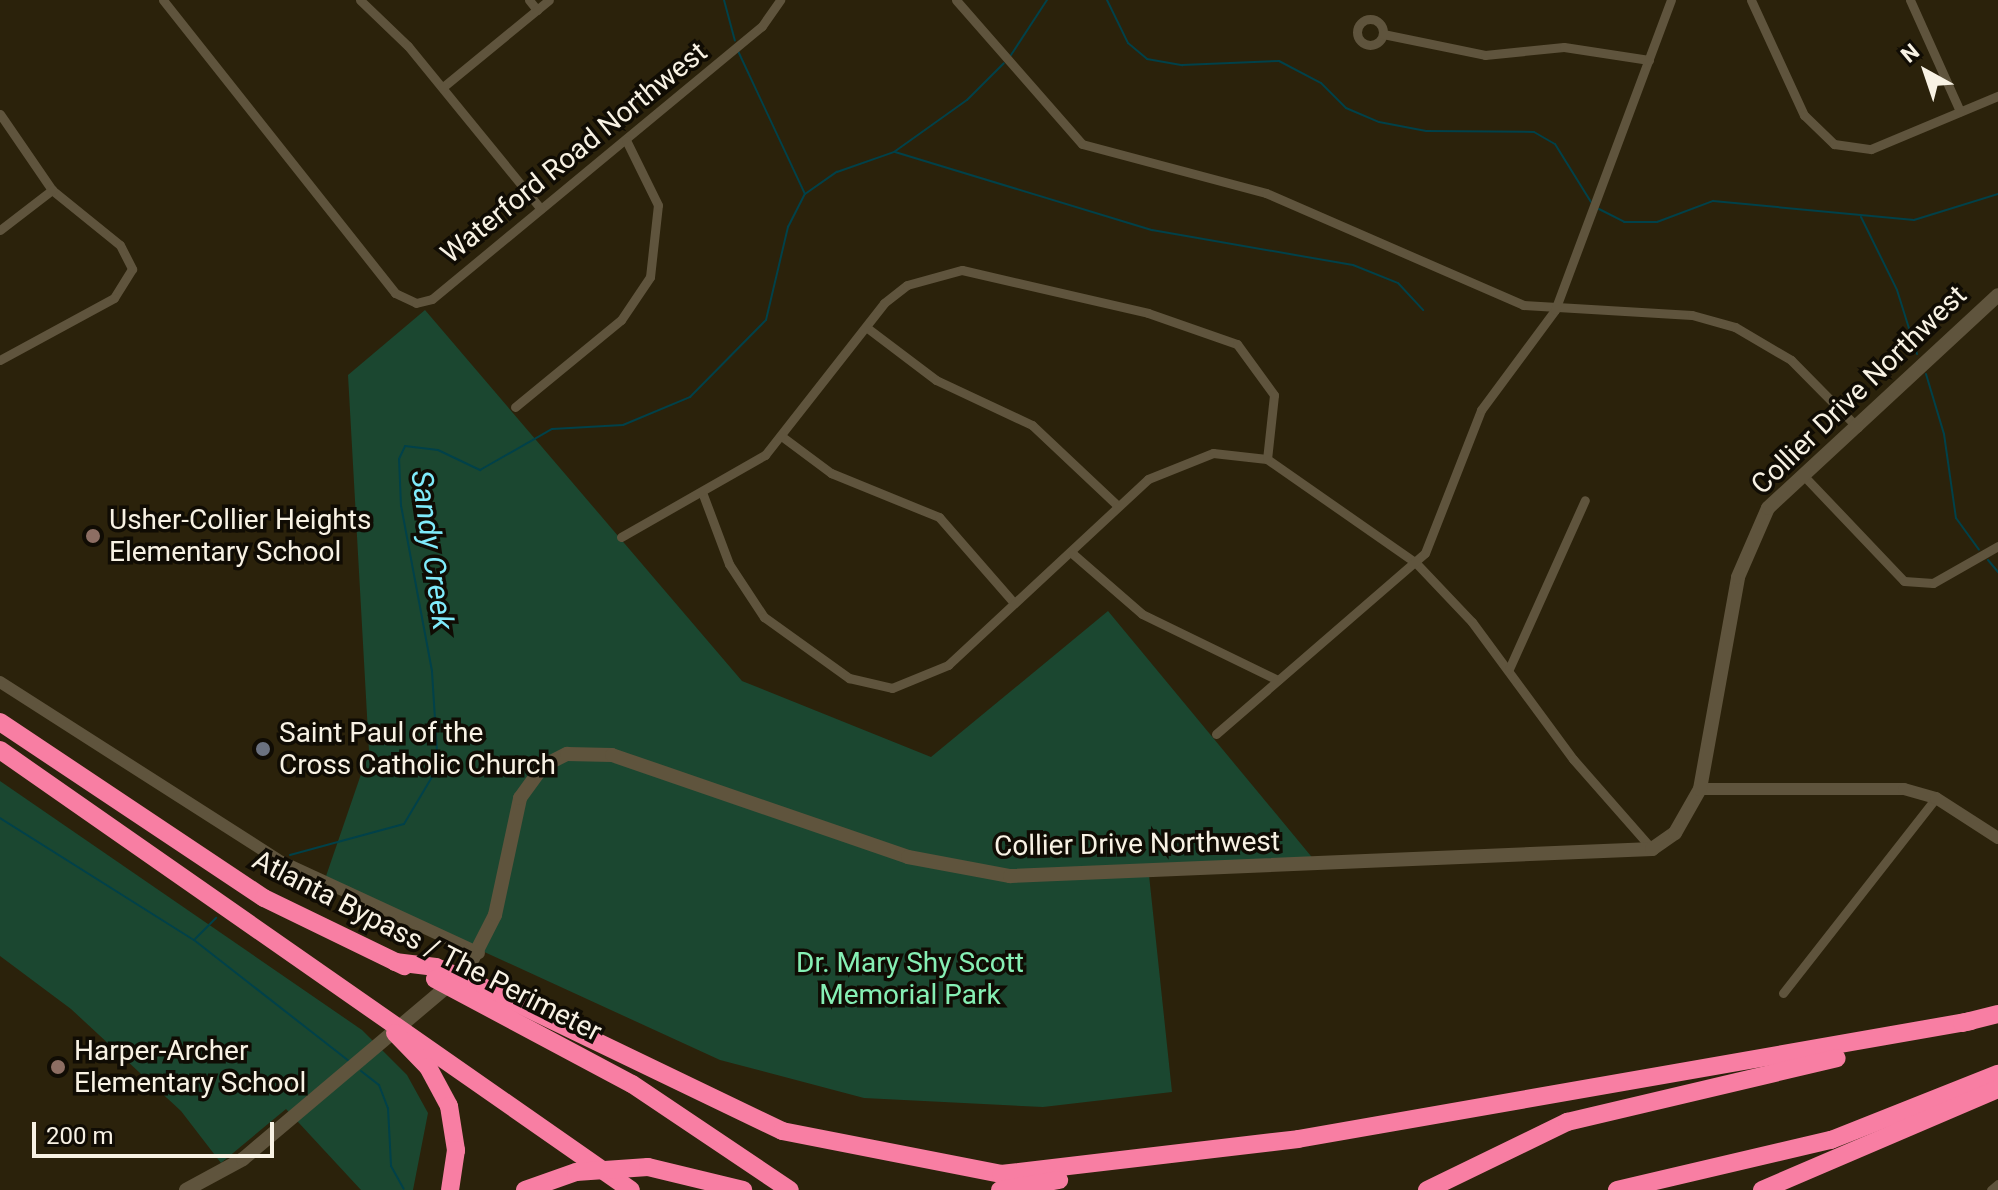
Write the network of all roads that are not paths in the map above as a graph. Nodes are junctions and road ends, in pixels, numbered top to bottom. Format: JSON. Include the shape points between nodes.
{"nodes":[{"id":1,"x":163,"y":0,"type":"edge"},
{"id":2,"x":360,"y":0,"type":"edge"},
{"id":3,"x":529,"y":0,"type":"edge"},
{"id":4,"x":549,"y":0,"type":"edge"},
{"id":5,"x":780,"y":0,"type":"edge"},
{"id":6,"x":956,"y":0,"type":"edge"},
{"id":7,"x":1671,"y":0,"type":"edge"},
{"id":8,"x":1751,"y":0,"type":"edge"},
{"id":9,"x":1910,"y":0,"type":"edge"},
{"id":10,"x":537,"y":10,"type":"junction"},
{"id":11,"x":1383,"y":34,"type":"dead end"},
{"id":12,"x":1649,"y":60,"type":"junction"},
{"id":13,"x":443,"y":87,"type":"junction"},
{"id":14,"x":1998,"y":96,"type":"edge"},
{"id":15,"x":1960,"y":111,"type":"junction"},
{"id":16,"x":0,"y":114,"type":"edge"},
{"id":17,"x":626,"y":140,"type":"junction"},
{"id":18,"x":52,"y":190,"type":"junction"},
{"id":19,"x":541,"y":209,"type":"junction"},
{"id":20,"x":0,"y":230,"type":"edge"},
{"id":21,"x":1998,"y":295,"type":"edge"},
{"id":22,"x":1555,"y":310,"type":"junction"},
{"id":23,"x":866,"y":327,"type":"junction"},
{"id":24,"x":0,"y":360,"type":"edge"},
{"id":25,"x":515,"y":407,"type":"dead end"},
{"id":26,"x":1858,"y":428,"type":"junction"},
{"id":27,"x":784,"y":438,"type":"junction"},
{"id":28,"x":1267,"y":459,"type":"junction"},
{"id":29,"x":1803,"y":475,"type":"junction"},
{"id":30,"x":702,"y":492,"type":"junction"},
{"id":31,"x":1585,"y":500,"type":"dead end"},
{"id":32,"x":1117,"y":505,"type":"junction"},
{"id":33,"x":621,"y":537,"type":"dead end"},
{"id":34,"x":1998,"y":546,"type":"edge"},
{"id":35,"x":1073,"y":554,"type":"junction"},
{"id":36,"x":1416,"y":563,"type":"junction"},
{"id":37,"x":1014,"y":603,"type":"junction"},
{"id":38,"x":1509,"y":669,"type":"junction"},
{"id":39,"x":1278,"y":680,"type":"junction"},
{"id":40,"x":0,"y":682,"type":"edge"},
{"id":41,"x":0,"y":722,"type":"edge"},
{"id":42,"x":1216,"y":734,"type":"dead end"},
{"id":43,"x":0,"y":750,"type":"edge"},
{"id":44,"x":1700,"y":789,"type":"junction"},
{"id":45,"x":1936,"y":798,"type":"junction"},
{"id":46,"x":1998,"y":838,"type":"edge"},
{"id":47,"x":1652,"y":849,"type":"junction"},
{"id":48,"x":479,"y":953,"type":"junction"},
{"id":49,"x":477,"y":992,"type":"junction"},
{"id":50,"x":1783,"y":993,"type":"dead end"},
{"id":51,"x":1998,"y":1014,"type":"edge"},
{"id":52,"x":1971,"y":1021,"type":"junction"},
{"id":53,"x":415,"y":1042,"type":"junction"},
{"id":54,"x":1998,"y":1074,"type":"edge"},
{"id":55,"x":1998,"y":1089,"type":"edge"},
{"id":56,"x":1298,"y":1139,"type":"junction"},
{"id":57,"x":1998,"y":1184,"type":"edge"},
{"id":58,"x":196,"y":1188,"type":"edge"},
{"id":59,"x":450,"y":1190,"type":"edge"},
{"id":60,"x":525,"y":1190,"type":"edge"},
{"id":61,"x":631,"y":1190,"type":"edge"},
{"id":62,"x":743,"y":1190,"type":"edge"},
{"id":63,"x":790,"y":1190,"type":"edge"},
{"id":64,"x":1000,"y":1190,"type":"edge"},
{"id":65,"x":1427,"y":1190,"type":"edge"},
{"id":66,"x":1617,"y":1190,"type":"edge"},
{"id":67,"x":1762,"y":1190,"type":"edge"},
{"id":68,"x":1991,"y":1190,"type":"edge"}],
"edges":[{"from":1,"to":19,"type":"street","name":"Waterford Road Northwest","via":[[385,281],[408,302],[432,299]]},
{"from":2,"to":13,"type":"street"},
{"from":3,"to":10,"type":"street"},
{"from":4,"to":10,"type":"street"},
{"from":5,"to":17,"type":"street","name":"Waterford Road Northwest","via":[[762,26]]},
{"from":6,"to":22,"type":"street","via":[[1082,144],[1266,193],[1487,293]]},
{"from":7,"to":12,"type":"street"},
{"from":8,"to":15,"type":"street","via":[[1804,115],[1834,144],[1871,149]]},
{"from":9,"to":15,"type":"street"},
{"from":10,"to":13,"type":"street"},
{"from":11,"to":12,"type":"street","via":[[1485,55],[1564,47]]},
{"from":12,"to":22,"type":"street"},
{"from":13,"to":19,"type":"street"},
{"from":14,"to":15,"type":"street"},
{"from":16,"to":18,"type":"street"},
{"from":17,"to":19,"type":"street","name":"Waterford Road Northwest"},
{"from":17,"to":25,"type":"street","via":[[658,205],[650,277],[621,320]]},
{"from":18,"to":20,"type":"street"},
{"from":18,"to":24,"type":"street","via":[[125,251],[130,278],[114,298]]},
{"from":21,"to":26,"type":"main road","name":"Collier Drive Northwest"},
{"from":22,"to":26,"type":"street","via":[[1692,315],[1735,327],[1791,360]]},
{"from":22,"to":36,"type":"street","via":[[1481,410]]},
{"from":23,"to":27,"type":"street"},
{"from":23,"to":28,"type":"street","via":[[907,285],[962,270],[1188,324],[1237,344],[1266,374],[1277,417]]},
{"from":23,"to":32,"type":"street","via":[[936,380],[1032,425]]},
{"from":26,"to":29,"type":"main road","name":"Collier Drive Northwest"},
{"from":27,"to":30,"type":"street"},
{"from":27,"to":37,"type":"street","via":[[831,473],[939,517]]},
{"from":28,"to":32,"type":"street","via":[[1231,452],[1195,457],[1148,479]]},
{"from":28,"to":36,"type":"street"},
{"from":29,"to":34,"type":"street","via":[[1904,581],[1933,583]]},
{"from":29,"to":44,"type":"main road","name":"Collier Drive Northwest","via":[[1768,508],[1744,556]]},
{"from":30,"to":33,"type":"street"},
{"from":30,"to":37,"type":"street","via":[[729,564],[764,617],[808,655],[866,684],[908,686],[934,675]]},
{"from":31,"to":38,"type":"street"},
{"from":32,"to":35,"type":"street"},
{"from":35,"to":37,"type":"street"},
{"from":35,"to":39,"type":"street","via":[[1142,614]]},
{"from":36,"to":38,"type":"street"},
{"from":36,"to":39,"type":"street"},
{"from":38,"to":47,"type":"street","via":[[1573,759]]},
{"from":39,"to":42,"type":"street"},
{"from":40,"to":48,"type":"street","via":[[282,862]]},
{"from":41,"to":49,"type":"highway","name":"Atlanta Bypass / The Perimeter","via":[[253,891],[395,962]]},
{"from":43,"to":53,"type":"highway","name":"Atlanta Bypass / The Perimeter"},
{"from":44,"to":45,"type":"street","via":[[1879,786]]},
{"from":44,"to":47,"type":"main road","name":"Collier Drive Northwest","via":[[1675,833]]},
{"from":45,"to":46,"type":"street"},
{"from":45,"to":50,"type":"street"},
{"from":47,"to":48,"type":"main road","name":"Collier Drive Northwest","via":[[990,875],[908,857],[612,755],[580,751],[543,766],[520,798],[495,915]]},
{"from":48,"to":58,"type":"main road","name":"Collier Drive Northwest","via":[[453,984],[308,1106]]},
{"from":49,"to":56,"type":"highway","via":[[759,1123],[918,1163],[1026,1172]]},
{"from":49,"to":63,"type":"highway","name":"Atlanta Bypass / The Perimeter","via":[[632,1084]]},
{"from":51,"to":52,"type":"highway"},
{"from":52,"to":56,"type":"highway"},
{"from":52,"to":65,"type":"highway","via":[[1590,1114],[1504,1147]]},
{"from":53,"to":59,"type":"highway","via":[[452,1117]]},
{"from":53,"to":61,"type":"highway"},
{"from":54,"to":66,"type":"highway","via":[[1817,1144]]},
{"from":55,"to":67,"type":"highway"},
{"from":56,"to":64,"type":"highway"},
{"from":57,"to":68,"type":"street"},
{"from":60,"to":62,"type":"highway","via":[[557,1177],[648,1167]]}]}
